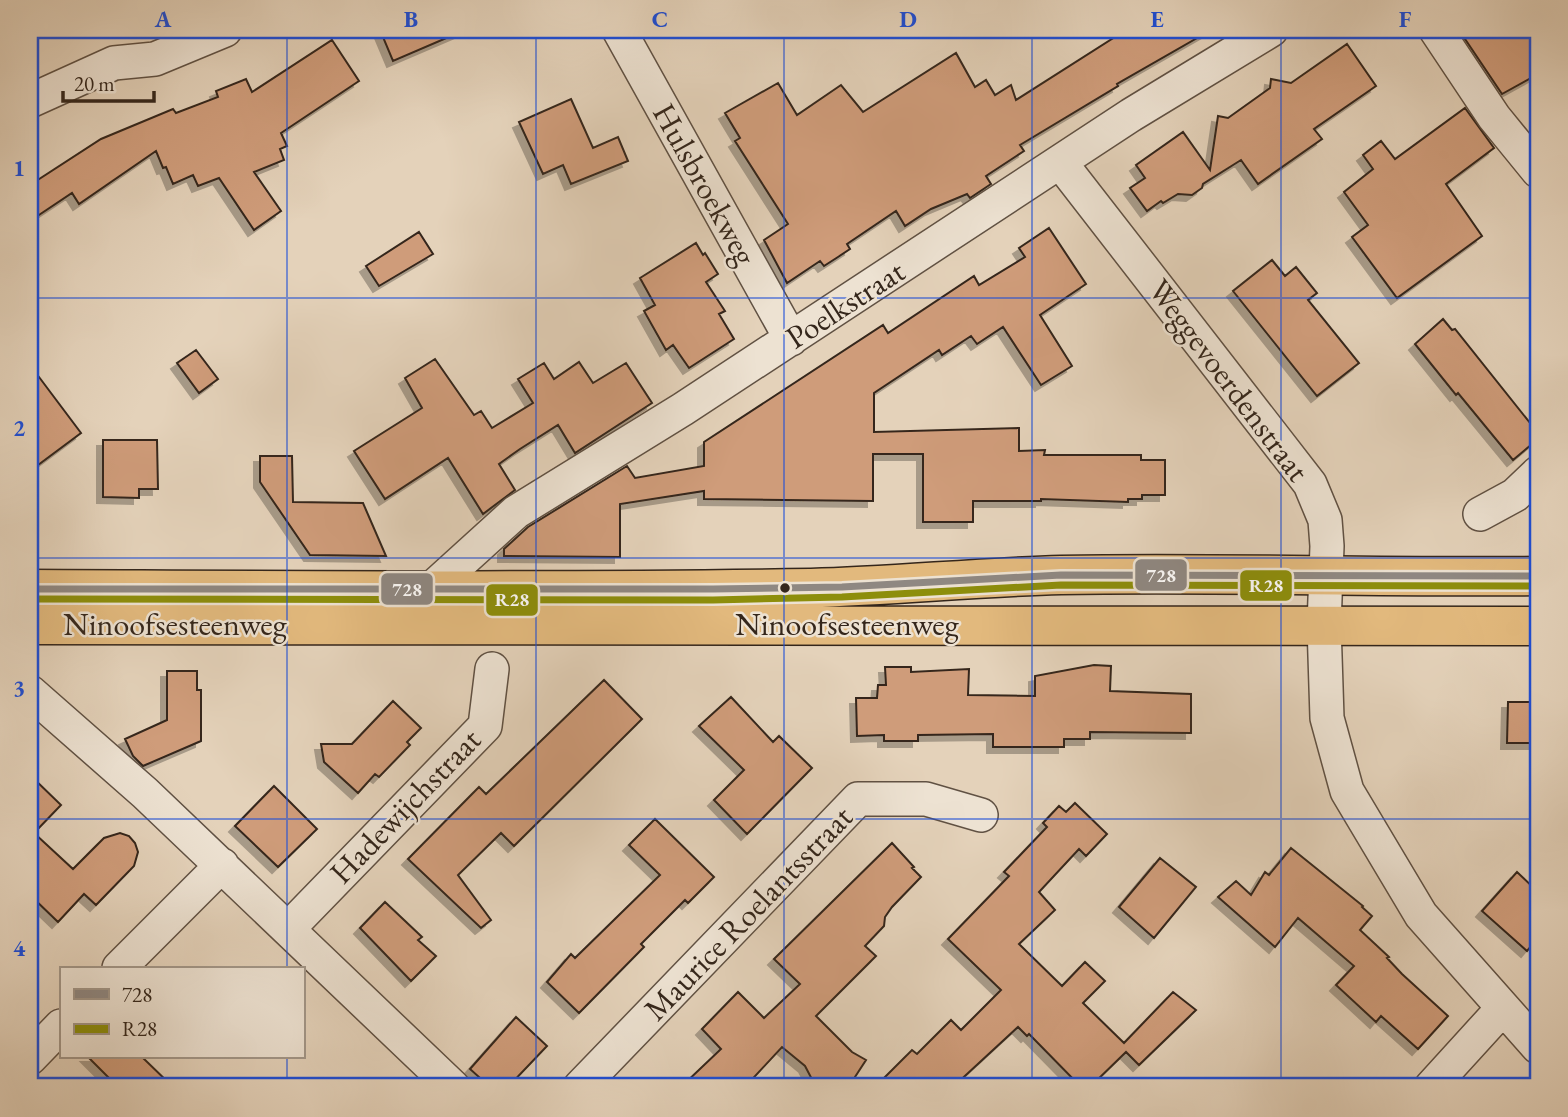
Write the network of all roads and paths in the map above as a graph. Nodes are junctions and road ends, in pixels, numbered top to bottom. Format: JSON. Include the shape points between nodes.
{"nodes":[{"id":1,"x":225,"y":30,"type":"edge"},
{"id":2,"x":619,"y":30,"type":"edge"},
{"id":3,"x":1271,"y":30,"type":"edge"},
{"id":4,"x":1436,"y":30,"type":"edge"},
{"id":5,"x":30,"y":101,"type":"edge"},
{"id":6,"x":1060,"y":162,"type":"junction"},
{"id":7,"x":1538,"y":171,"type":"edge"},
{"id":8,"x":791,"y":339,"type":"junction"},
{"id":9,"x":1538,"y":473,"type":"edge"},
{"id":10,"x":1480,"y":513,"type":"dead end"},
{"id":11,"x":1325,"y":573,"type":"junction"},
{"id":12,"x":1538,"y":576,"type":"edge"},
{"id":13,"x":30,"y":589,"type":"edge"},
{"id":14,"x":429,"y":591,"type":"junction"},
{"id":15,"x":30,"y":625,"type":"edge"},
{"id":16,"x":1324,"y":625,"type":"junction"},
{"id":17,"x":1538,"y":626,"type":"edge"},
{"id":18,"x":492,"y":669,"type":"dead end"},
{"id":19,"x":30,"y":692,"type":"edge"},
{"id":20,"x":981,"y":815,"type":"dead end"},
{"id":21,"x":222,"y":865,"type":"junction"},
{"id":22,"x":288,"y":929,"type":"junction"},
{"id":23,"x":120,"y":967,"type":"edge"},
{"id":24,"x":1503,"y":1008,"type":"junction"},
{"id":25,"x":60,"y":1027,"type":"edge"},
{"id":26,"x":1538,"y":1047,"type":"edge"},
{"id":27,"x":30,"y":1058,"type":"edge"},
{"id":28,"x":446,"y":1085,"type":"edge"},
{"id":29,"x":580,"y":1087,"type":"edge"},
{"id":30,"x":1431,"y":1087,"type":"edge"}],
"edges":[{"from":1,"to":5,"type":"street","via":[[155,60],[114,63]]},
{"from":2,"to":8,"type":"street","name":"Hulsbroekweg"},
{"from":3,"to":6,"type":"street","name":"Poelkstraat"},
{"from":4,"to":7,"type":"street","via":[[1494,117]]},
{"from":6,"to":8,"type":"street","name":"Poelkstraat"},
{"from":6,"to":11,"type":"street","name":"Weggevoerdenstraat","via":[[1310,484],[1325,520]]},
{"from":8,"to":14,"type":"street","name":"Poelkstraat","via":[[516,512]]},
{"from":9,"to":10,"type":"street","via":[[1515,495]]},
{"from":11,"to":12,"type":"main road","name":"Ninoofsesteenweg","via":[[1411,578]]},
{"from":11,"to":14,"type":"main road","name":"Ninoofsesteenweg","via":[[1057,575],[817,587]]},
{"from":11,"to":16,"type":"street","name":"Weggevoerdenstraat"},
{"from":13,"to":14,"type":"main road","name":"Ninoofsesteenweg"},
{"from":15,"to":16,"type":"main road","name":"Ninoofsesteenweg"},
{"from":16,"to":17,"type":"main road","name":"Ninoofsesteenweg"},
{"from":16,"to":24,"type":"street","name":"Weggevoerdenstraat","via":[[1327,718],[1347,791],[1421,915]]},
{"from":18,"to":22,"type":"street","name":"Hadewijchstraat","via":[[485,726]]},
{"from":19,"to":21,"type":"street"},
{"from":20,"to":29,"type":"street","name":"Maurice Roelantsstraat","via":[[926,799],[858,799]]},
{"from":21,"to":22,"type":"street"},
{"from":21,"to":23,"type":"street"},
{"from":22,"to":28,"type":"street"},
{"from":24,"to":26,"type":"street","name":"Weggevoerdenstraat"},
{"from":24,"to":30,"type":"street"},
{"from":25,"to":27,"type":"street"}]}
